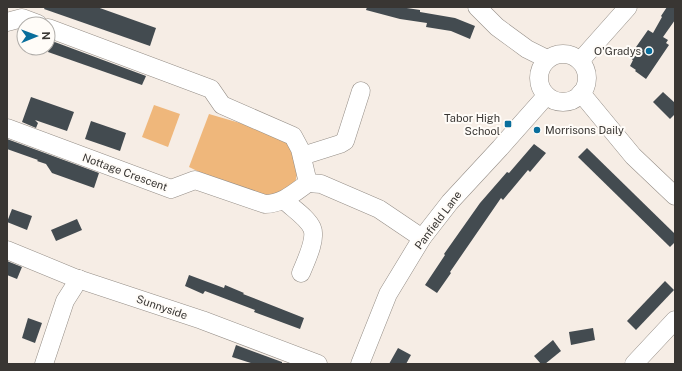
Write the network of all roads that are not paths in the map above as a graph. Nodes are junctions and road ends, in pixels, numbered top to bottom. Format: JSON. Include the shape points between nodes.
{"nodes":[{"id":1,"x":477,"y":7,"type":"edge"},
{"id":2,"x":628,"y":7,"type":"edge"},
{"id":3,"x":56,"y":31,"type":"edge"},
{"id":4,"x":547,"y":60,"type":"junction"},
{"id":5,"x":580,"y":61,"type":"junction"},
{"id":6,"x":361,"y":91,"type":"dead end"},
{"id":7,"x":581,"y":93,"type":"junction"},
{"id":8,"x":546,"y":96,"type":"junction"},
{"id":9,"x":7,"y":128,"type":"edge"},
{"id":10,"x":302,"y":156,"type":"junction"},
{"id":11,"x":308,"y":183,"type":"junction"},
{"id":12,"x":675,"y":196,"type":"edge"},
{"id":13,"x":284,"y":200,"type":"junction"},
{"id":14,"x":422,"y":238,"type":"junction"},
{"id":15,"x":7,"y":250,"type":"edge"},
{"id":16,"x":301,"y":273,"type":"dead end"},
{"id":17,"x":79,"y":279,"type":"junction"},
{"id":18,"x":675,"y":320,"type":"edge"},
{"id":19,"x":44,"y":364,"type":"edge"},
{"id":20,"x":318,"y":364,"type":"edge"},
{"id":21,"x":360,"y":364,"type":"edge"},
{"id":22,"x":634,"y":364,"type":"edge"}],
"edges":[{"from":1,"to":4,"type":"street","via":[[497,27]]},
{"from":2,"to":5,"type":"street"},
{"from":3,"to":10,"type":"street","via":[[211,89],[222,106],[293,136]]},
{"from":4,"to":5,"type":"street","via":[[554,55],[564,54]]},
{"from":4,"to":8,"type":"street","via":[[539,74],[539,84]]},
{"from":5,"to":7,"type":"street","via":[[586,77]]},
{"from":6,"to":10,"type":"street","via":[[345,141]]},
{"from":7,"to":8,"type":"street","via":[[574,99],[564,102]]},
{"from":7,"to":12,"type":"street","via":[[633,156]]},
{"from":8,"to":14,"type":"street","name":"Panfield Lane","via":[[450,202]]},
{"from":9,"to":13,"type":"street","name":"Nottage Crescent","via":[[172,189],[195,180],[265,204]]},
{"from":10,"to":11,"type":"street"},
{"from":11,"to":13,"type":"street","name":"Nottage Crescent"},
{"from":11,"to":14,"type":"street","via":[[321,184],[379,210]]},
{"from":13,"to":16,"type":"street","via":[[304,218],[312,228],[314,236]]},
{"from":14,"to":21,"type":"street","name":"Panfield Lane","via":[[388,294]]},
{"from":15,"to":17,"type":"street","name":"Sunnyside"},
{"from":17,"to":19,"type":"street","via":[[65,301]]},
{"from":17,"to":20,"type":"street","name":"Sunnyside","via":[[202,320]]},
{"from":18,"to":22,"type":"street"}]}
